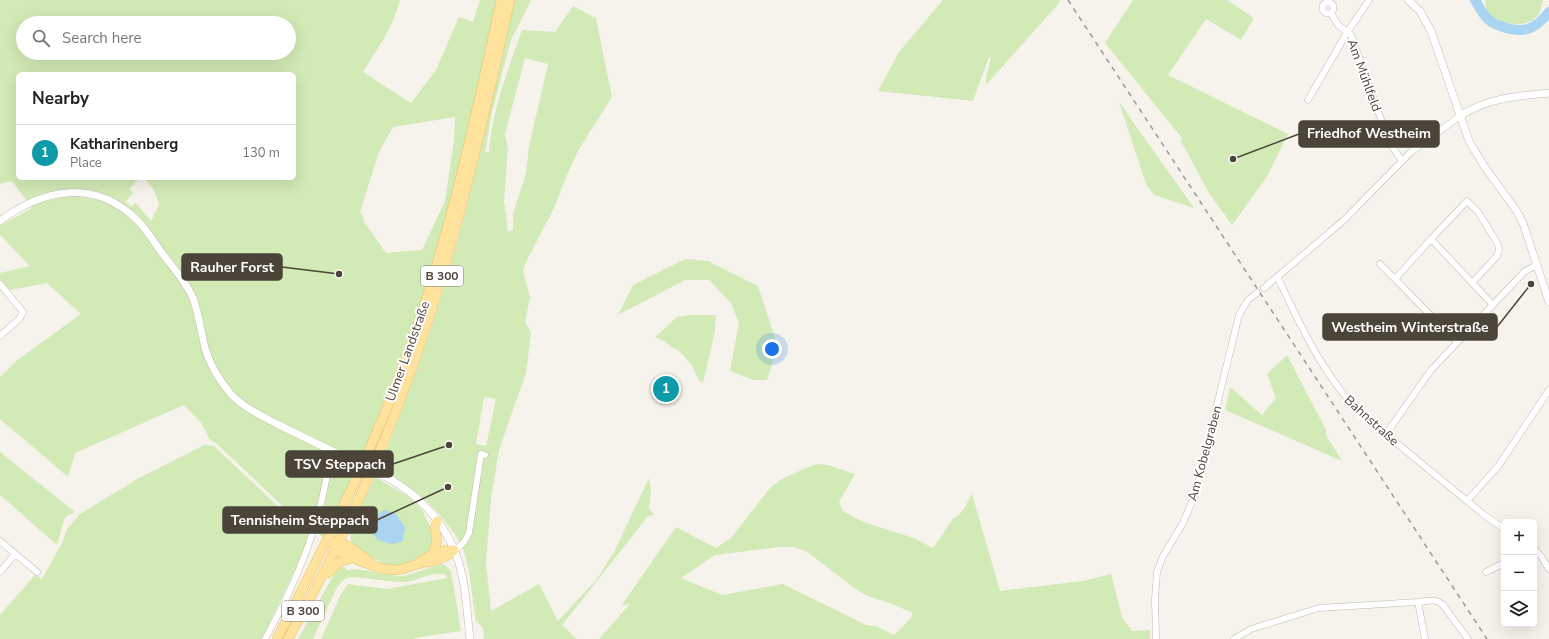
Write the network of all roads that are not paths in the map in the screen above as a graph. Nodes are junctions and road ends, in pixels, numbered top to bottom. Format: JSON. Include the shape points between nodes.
{"nodes":[{"id":1,"x":501,"y":0,"type":"edge"},
{"id":2,"x":510,"y":0,"type":"edge"},
{"id":3,"x":1369,"y":0,"type":"edge"},
{"id":4,"x":1408,"y":0,"type":"edge"},
{"id":5,"x":1331,"y":13,"type":"dead end"},
{"id":6,"x":1348,"y":31,"type":"junction"},
{"id":7,"x":1549,"y":93,"type":"edge"},
{"id":8,"x":1308,"y":100,"type":"dead end"},
{"id":9,"x":1460,"y":116,"type":"junction"},
{"id":10,"x":1402,"y":161,"type":"junction"},
{"id":11,"x":0,"y":221,"type":"edge"},
{"id":12,"x":1431,"y":239,"type":"junction"},
{"id":13,"x":1380,"y":264,"type":"dead end"},
{"id":14,"x":1537,"y":266,"type":"junction"},
{"id":15,"x":1278,"y":278,"type":"junction"},
{"id":16,"x":1395,"y":279,"type":"junction"},
{"id":17,"x":1472,"y":283,"type":"junction"},
{"id":18,"x":0,"y":284,"type":"edge"},
{"id":19,"x":1264,"y":288,"type":"dead end"},
{"id":20,"x":1257,"y":293,"type":"dead end"},
{"id":21,"x":1549,"y":302,"type":"edge"},
{"id":22,"x":1493,"y":305,"type":"junction"},
{"id":23,"x":0,"y":336,"type":"edge"},
{"id":24,"x":1457,"y":342,"type":"junction"},
{"id":25,"x":1549,"y":390,"type":"edge"},
{"id":26,"x":1386,"y":434,"type":"junction"},
{"id":27,"x":329,"y":449,"type":"junction"},
{"id":28,"x":485,"y":455,"type":"dead end"},
{"id":29,"x":1467,"y":501,"type":"junction"},
{"id":30,"x":437,"y":521,"type":"junction"},
{"id":31,"x":1501,"y":527,"type":"edge"},
{"id":32,"x":328,"y":539,"type":"junction"},
{"id":33,"x":0,"y":541,"type":"edge"},
{"id":34,"x":338,"y":545,"type":"junction"},
{"id":35,"x":457,"y":549,"type":"junction"},
{"id":36,"x":1537,"y":552,"type":"edge"},
{"id":37,"x":433,"y":553,"type":"junction"},
{"id":38,"x":15,"y":554,"type":"junction"},
{"id":39,"x":351,"y":558,"type":"junction"},
{"id":40,"x":417,"y":564,"type":"junction"},
{"id":41,"x":1501,"y":564,"type":"edge"},
{"id":42,"x":375,"y":565,"type":"junction"},
{"id":43,"x":1549,"y":569,"type":"edge"},
{"id":44,"x":0,"y":572,"type":"edge"},
{"id":45,"x":37,"y":572,"type":"dead end"},
{"id":46,"x":1486,"y":572,"type":"dead end"},
{"id":47,"x":319,"y":583,"type":"junction"},
{"id":48,"x":1418,"y":602,"type":"junction"},
{"id":49,"x":265,"y":639,"type":"edge"},
{"id":50,"x":277,"y":639,"type":"edge"},
{"id":51,"x":288,"y":639,"type":"edge"},
{"id":52,"x":470,"y":639,"type":"edge"},
{"id":53,"x":1156,"y":639,"type":"edge"},
{"id":54,"x":1234,"y":639,"type":"edge"},
{"id":55,"x":1425,"y":639,"type":"edge"},
{"id":56,"x":1468,"y":639,"type":"edge"}],
"edges":[{"from":1,"to":32,"type":"main road","name":"Ulmer Landstraße","number":"B 300","via":[[458,190],[424,307],[382,422]]},
{"from":2,"to":34,"type":"main road","name":"Ulmer Landstraße","number":"B 300","via":[[466,192],[432,310],[391,425]]},
{"from":3,"to":6,"type":"street"},
{"from":4,"to":9,"type":"street","via":[[1420,11],[1431,31]]},
{"from":5,"to":6,"type":"street","via":[[1338,25]]},
{"from":6,"to":8,"type":"street"},
{"from":6,"to":10,"type":"street","name":"Am Mühlfeld","via":[[1394,152]]},
{"from":7,"to":9,"type":"street","via":[[1493,100],[1473,107]]},
{"from":9,"to":10,"type":"street"},
{"from":9,"to":14,"type":"street","via":[[1476,153],[1521,218]]},
{"from":10,"to":15,"type":"street","via":[[1343,221]]},
{"from":11,"to":27,"type":"street","via":[[22,206],[66,192],[81,192],[105,198],[123,208],[144,227],[187,287],[196,308],[210,362],[231,394],[265,418]]},
{"from":12,"to":16,"type":"street"},
{"from":12,"to":17,"type":"street"},
{"from":12,"to":17,"type":"street","via":[[1467,201],[1475,208],[1498,244],[1499,250],[1497,256]]},
{"from":13,"to":16,"type":"street"},
{"from":14,"to":21,"type":"street"},
{"from":14,"to":22,"type":"street","via":[[1525,272]]},
{"from":15,"to":19,"type":"street"},
{"from":15,"to":26,"type":"street","name":"Bahnstraße","via":[[1311,347],[1327,373],[1350,403]]},
{"from":16,"to":24,"type":"street"},
{"from":17,"to":22,"type":"street"},
{"from":18,"to":23,"type":"street","via":[[22,312],[19,319]]},
{"from":20,"to":53,"type":"street","name":"Am Kobelgraben","via":[[1248,300],[1239,315],[1195,495],[1157,572],[1154,599]]},
{"from":22,"to":24,"type":"street"},
{"from":24,"to":26,"type":"street","via":[[1425,378]]},
{"from":25,"to":29,"type":"street","via":[[1498,465]]},
{"from":26,"to":29,"type":"street","name":"Bahnstraße"},
{"from":27,"to":30,"type":"street","bridge":true,"via":[[390,479],[416,497]]},
{"from":27,"to":49,"type":"street","via":[[327,478],[313,534],[292,586]]},
{"from":28,"to":35,"type":"street","via":[[481,454],[466,540]]},
{"from":29,"to":31,"type":"street","name":"Bahnstraße"},
{"from":30,"to":35,"type":"street"},
{"from":30,"to":37,"type":"main road","via":[[437,540]]},
{"from":32,"to":34,"type":"main road"},
{"from":32,"to":50,"type":"main road","name":"Ulmer Landstraße","number":"B 300"},
{"from":33,"to":38,"type":"street"},
{"from":34,"to":39,"type":"main road"},
{"from":34,"to":42,"type":"main road","via":[[350,547]]},
{"from":34,"to":47,"type":"main road","name":"Ulmer Landstraße","number":"B 300"},
{"from":35,"to":37,"type":"main road"},
{"from":35,"to":40,"type":"main road","via":[[448,556]]},
{"from":35,"to":52,"type":"street"},
{"from":36,"to":43,"type":"street"},
{"from":37,"to":40,"type":"main road"},
{"from":38,"to":44,"type":"street"},
{"from":38,"to":45,"type":"street"},
{"from":39,"to":42,"type":"main road"},
{"from":39,"to":47,"type":"main road","via":[[333,566]]},
{"from":40,"to":42,"type":"main road","via":[[395,570]]},
{"from":41,"to":46,"type":"street"},
{"from":47,"to":51,"type":"main road","name":"Ulmer Landstraße","number":"B 300"},
{"from":48,"to":54,"type":"street","via":[[1319,608],[1251,629]]},
{"from":48,"to":55,"type":"street"},
{"from":48,"to":56,"type":"street","via":[[1434,600],[1441,603]]}]}
